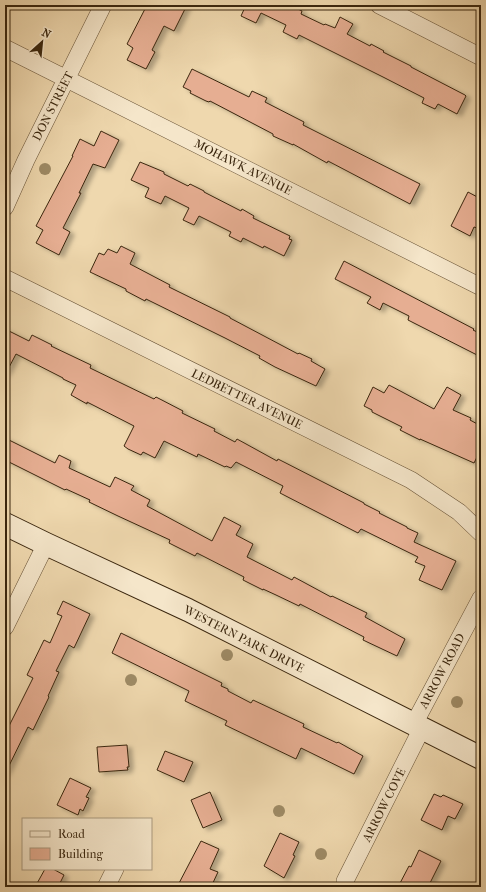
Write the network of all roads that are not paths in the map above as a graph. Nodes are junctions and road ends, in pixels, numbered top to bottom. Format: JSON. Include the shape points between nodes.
{"nodes":[{"id":1,"x":103,"y":5,"type":"edge"},
{"id":2,"x":380,"y":5,"type":"edge"},
{"id":3,"x":5,"y":48,"type":"edge"},
{"id":4,"x":481,"y":57,"type":"edge"},
{"id":5,"x":66,"y":79,"type":"junction"},
{"id":6,"x":5,"y":207,"type":"edge"},
{"id":7,"x":5,"y":278,"type":"edge"},
{"id":8,"x":481,"y":287,"type":"edge"},
{"id":9,"x":5,"y":524,"type":"edge"},
{"id":10,"x":481,"y":533,"type":"edge"},
{"id":11,"x":46,"y":544,"type":"junction"},
{"id":12,"x":481,"y":598,"type":"edge"},
{"id":13,"x":5,"y":627,"type":"edge"},
{"id":14,"x":418,"y":726,"type":"junction"},
{"id":15,"x":481,"y":758,"type":"edge"},
{"id":16,"x":114,"y":870,"type":"edge"},
{"id":17,"x":345,"y":881,"type":"dead end"},
{"id":18,"x":106,"y":887,"type":"edge"}],
"edges":[{"from":1,"to":5,"type":"street","name":"DON STREET"},
{"from":2,"to":4,"type":"street"},
{"from":3,"to":5,"type":"street","name":"MOHAWK AVENUE"},
{"from":5,"to":6,"type":"street","name":"DON STREET"},
{"from":5,"to":8,"type":"street","name":"MOHAWK AVENUE"},
{"from":7,"to":10,"type":"street","name":"LEDBETTER AVENUE","via":[[411,480],[459,512]]},
{"from":9,"to":11,"type":"street","name":"WESTERN PARK DRIVE"},
{"from":11,"to":13,"type":"street"},
{"from":11,"to":14,"type":"street","name":"WESTERN PARK DRIVE","via":[[188,610]]},
{"from":12,"to":14,"type":"street","name":"ARROW ROAD"},
{"from":14,"to":15,"type":"street","name":"WESTERN PARK DRIVE"},
{"from":14,"to":17,"type":"street","name":"ARROW COVE"},
{"from":16,"to":18,"type":"street"}]}
